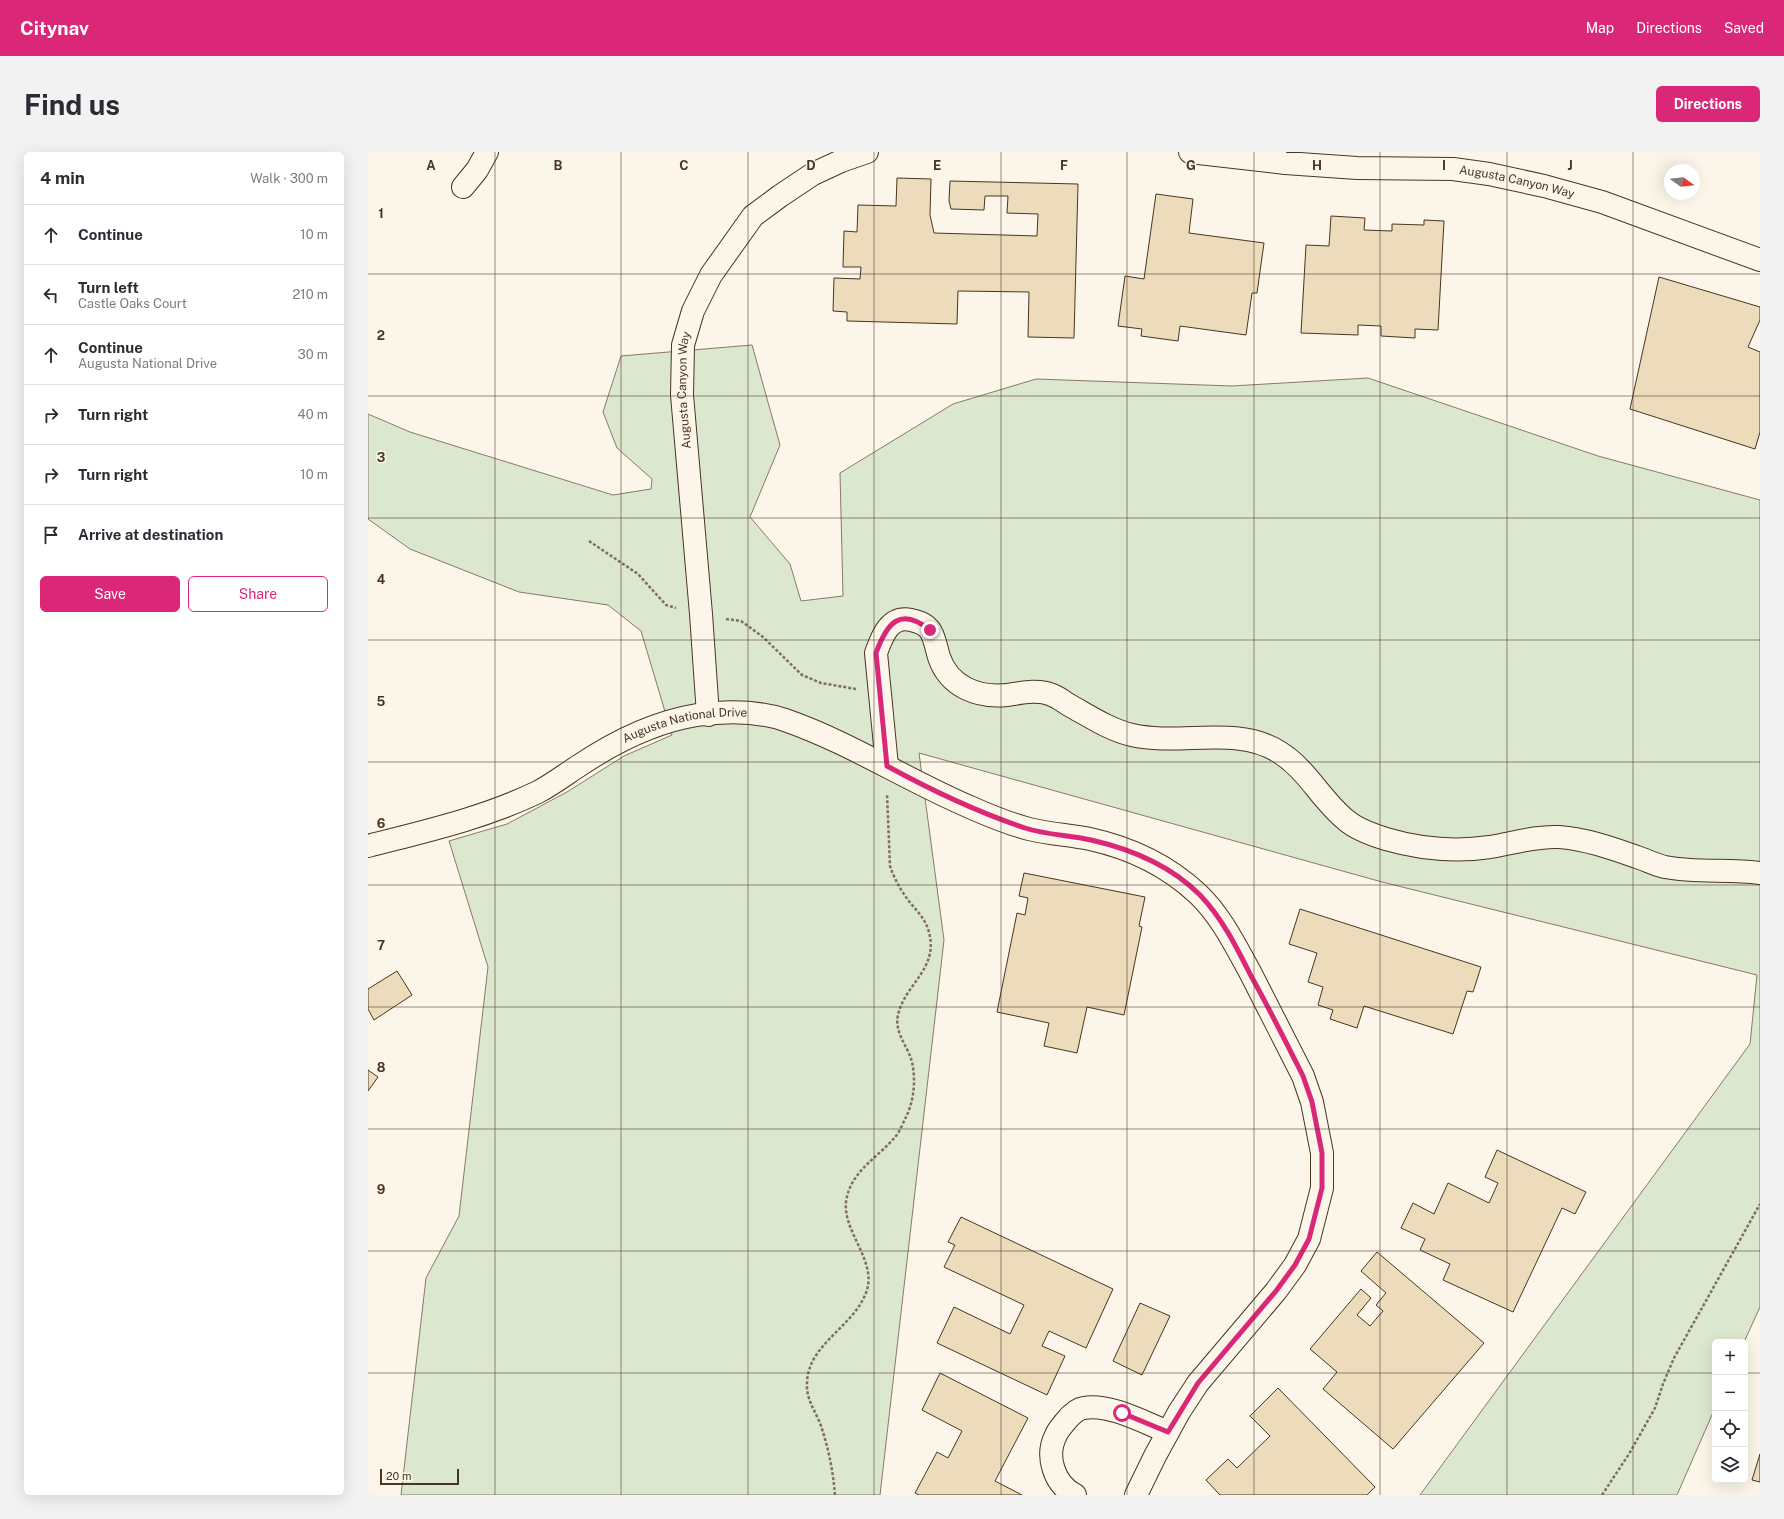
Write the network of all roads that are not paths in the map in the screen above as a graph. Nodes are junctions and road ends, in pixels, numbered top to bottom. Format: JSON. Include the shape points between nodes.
{"nodes":[{"id":1,"x":487,"y":152,"type":"edge"},
{"id":2,"x":867,"y":152,"type":"edge"},
{"id":3,"x":1190,"y":152,"type":"edge"},
{"id":4,"x":1380,"y":160,"type":"edge"},
{"id":5,"x":463,"y":187,"type":"dead end"},
{"id":6,"x":1760,"y":260,"type":"edge"},
{"id":7,"x":708,"y":714,"type":"junction"},
{"id":8,"x":887,"y":766,"type":"junction"},
{"id":9,"x":368,"y":846,"type":"edge"},
{"id":10,"x":1760,"y":873,"type":"edge"},
{"id":11,"x":1168,"y":1432,"type":"junction"},
{"id":12,"x":1075,"y":1495,"type":"edge"},
{"id":13,"x":1136,"y":1495,"type":"edge"}],
"edges":[{"from":1,"to":5,"type":"street"},
{"from":2,"to":7,"type":"street","name":"Augusta Canyon Way","via":[[841,160],[813,174],[753,216],[711,275],[693,311],[683,345],[682,395]]},
{"from":3,"to":4,"type":"street","name":"Augusta Canyon Way","via":[[1285,163]]},
{"from":4,"to":6,"type":"street","name":"Augusta Canyon Way","via":[[1489,174],[1544,186],[1602,202]]},
{"from":7,"to":8,"type":"street","name":"Augusta National Drive","via":[[734,712],[783,720],[844,744]]},
{"from":7,"to":9,"type":"street","name":"Augusta National Drive","via":[[649,727],[624,738],[556,782],[499,809],[451,825]]},
{"from":8,"to":10,"type":"street","via":[[876,653],[882,635],[890,624],[904,618],[921,622],[930,630],[940,660],[948,672],[958,684],[976,694],[994,696],[1041,692],[1052,695],[1105,725],[1145,738],[1242,738],[1264,744],[1281,753],[1305,774],[1347,821],[1383,838],[1412,846],[1452,850],[1490,847],[1531,838],[1577,839],[1665,867]]},
{"from":8,"to":11,"type":"street","name":"Augusta National Drive","via":[[933,790],[1003,820],[1026,828],[1090,839],[1142,855],[1173,872],[1200,895],[1225,926],[1303,1076],[1312,1102],[1322,1153],[1322,1188],[1309,1239],[1295,1265],[1276,1291],[1198,1383]]},
{"from":11,"to":12,"type":"street","via":[[1122,1413],[1104,1409],[1083,1408],[1070,1416],[1055,1435],[1051,1458],[1056,1478]]},
{"from":11,"to":13,"type":"street","name":"Augusta National Drive"}]}
